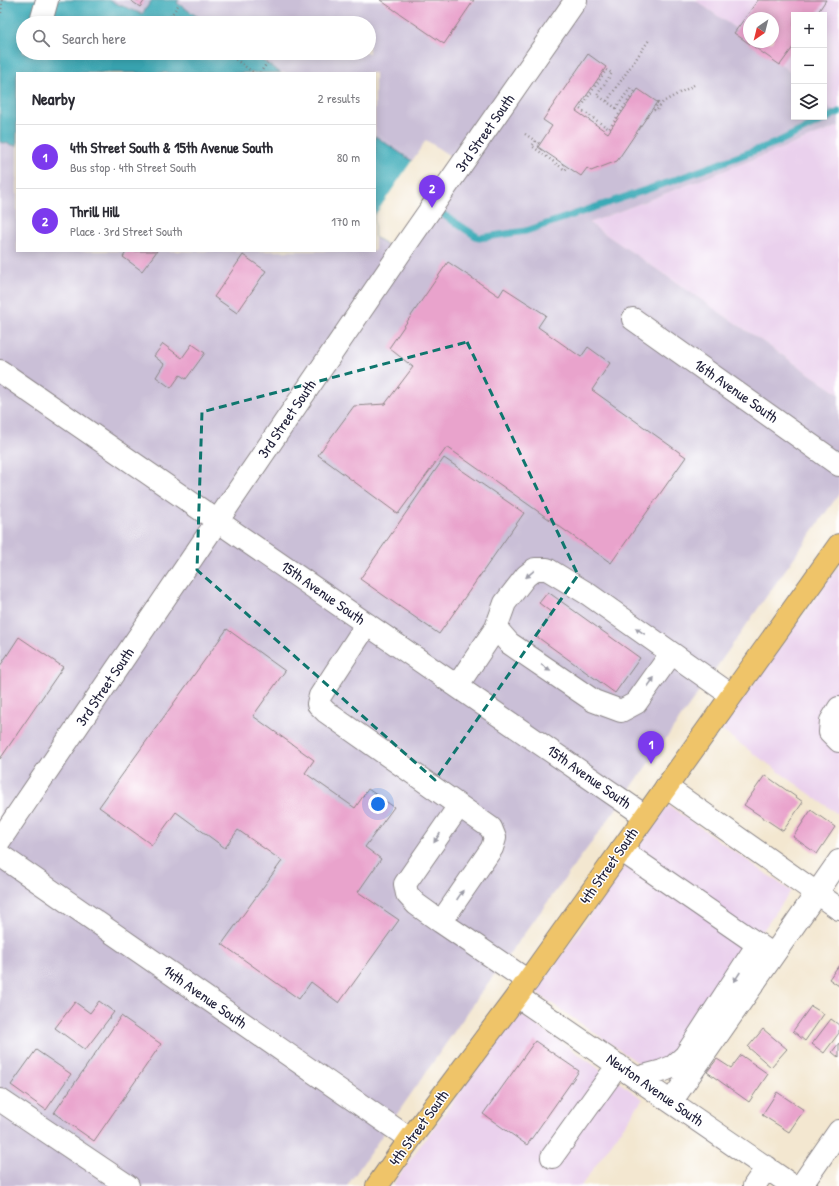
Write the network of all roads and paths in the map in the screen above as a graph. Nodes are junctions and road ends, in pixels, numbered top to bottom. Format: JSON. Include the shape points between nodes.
{"nodes":[{"id":1,"x":2,"y":0,"type":"edge"},
{"id":2,"x":576,"y":0,"type":"edge"},
{"id":3,"x":179,"y":4,"type":"dead end"},
{"id":4,"x":1,"y":13,"type":"edge"},
{"id":5,"x":171,"y":16,"type":"edge"},
{"id":6,"x":650,"y":40,"type":"dead end"},
{"id":7,"x":236,"y":60,"type":"edge"},
{"id":8,"x":267,"y":63,"type":"dead end"},
{"id":9,"x":253,"y":72,"type":"edge"},
{"id":10,"x":261,"y":72,"type":"edge"},
{"id":11,"x":694,"y":85,"type":"dead end"},
{"id":12,"x":607,"y":101,"type":"junction"},
{"id":13,"x":657,"y":103,"type":"dead end"},
{"id":14,"x":525,"y":134,"type":"dead end"},
{"id":15,"x":536,"y":141,"type":"junction"},
{"id":16,"x":540,"y":144,"type":"dead end"},
{"id":17,"x":568,"y":167,"type":"dead end"},
{"id":18,"x":633,"y":319,"type":"dead end"},
{"id":19,"x":0,"y":371,"type":"edge"},
{"id":20,"x":839,"y":465,"type":"edge"},
{"id":21,"x":218,"y":521,"type":"junction"},
{"id":22,"x":837,"y":552,"type":"edge"},
{"id":23,"x":367,"y":624,"type":"junction"},
{"id":24,"x":496,"y":628,"type":"junction"},
{"id":25,"x":671,"y":654,"type":"junction"},
{"id":26,"x":457,"y":686,"type":"junction"},
{"id":27,"x":731,"y":696,"type":"junction"},
{"id":28,"x":839,"y":708,"type":"edge"},
{"id":29,"x":839,"y":741,"type":"edge"},
{"id":30,"x":666,"y":787,"type":"junction"},
{"id":31,"x":458,"y":806,"type":"junction"},
{"id":32,"x":645,"y":816,"type":"junction"},
{"id":33,"x":0,"y":840,"type":"edge"},
{"id":34,"x":621,"y":850,"type":"junction"},
{"id":35,"x":0,"y":855,"type":"edge"},
{"id":36,"x":839,"y":861,"type":"edge"},
{"id":37,"x":816,"y":893,"type":"junction"},
{"id":38,"x":839,"y":909,"type":"edge"},
{"id":39,"x":441,"y":922,"type":"junction"},
{"id":40,"x":766,"y":949,"type":"junction"},
{"id":41,"x":522,"y":988,"type":"junction"},
{"id":42,"x":618,"y":1065,"type":"junction"},
{"id":43,"x":636,"y":1078,"type":"junction"},
{"id":44,"x":0,"y":1100,"type":"edge"},
{"id":45,"x":672,"y":1102,"type":"junction"},
{"id":46,"x":839,"y":1131,"type":"edge"},
{"id":47,"x":410,"y":1139,"type":"junction"},
{"id":48,"x":552,"y":1158,"type":"dead end"},
{"id":49,"x":767,"y":1167,"type":"junction"},
{"id":50,"x":128,"y":1186,"type":"edge"},
{"id":51,"x":377,"y":1186,"type":"edge"},
{"id":52,"x":754,"y":1186,"type":"edge"},
{"id":53,"x":793,"y":1186,"type":"edge"},
{"id":54,"x":801,"y":1186,"type":"edge"}],
"edges":[{"from":1,"to":4,"type":"path"},
{"from":2,"to":21,"type":"street","name":"3rd Street South"},
{"from":3,"to":5,"type":"path"},
{"from":6,"to":12,"type":"path"},
{"from":7,"to":9,"type":"path"},
{"from":8,"to":10,"type":"path"},
{"from":11,"to":13,"type":"path","via":[[663,102],[656,111],[654,110]]},
{"from":12,"to":12,"type":"path","via":[[597,94],[612,73],[606,70],[580,109],[609,129],[635,91],[630,88],[616,108]]},
{"from":14,"to":15,"type":"path"},
{"from":15,"to":16,"type":"path"},
{"from":15,"to":17,"type":"path","via":[[532,146],[565,170]]},
{"from":18,"to":20,"type":"street","name":"16th Avenue South"},
{"from":19,"to":21,"type":"street","name":"15th Avenue South"},
{"from":21,"to":23,"type":"street","name":"15th Avenue South"},
{"from":21,"to":33,"type":"street","name":"3rd Street South"},
{"from":22,"to":27,"type":"main road","name":"4th Street South"},
{"from":23,"to":26,"type":"street","name":"15th Avenue South"},
{"from":23,"to":31,"type":"street","via":[[320,696],[318,704]]},
{"from":24,"to":25,"type":"street","one_way":true,"via":[[509,643],[594,701],[621,711],[636,703]]},
{"from":25,"to":24,"type":"street","one_way":true,"via":[[588,594],[547,569],[536,569],[526,576],[505,603]]},
{"from":24,"to":26,"type":"street"},
{"from":25,"to":27,"type":"street"},
{"from":26,"to":32,"type":"street","name":"15th Avenue South"},
{"from":27,"to":30,"type":"main road","name":"4th Street South"},
{"from":28,"to":29,"type":"street","via":[[830,721],[830,732]]},
{"from":30,"to":32,"type":"main road","name":"4th Street South"},
{"from":30,"to":37,"type":"street"},
{"from":31,"to":39,"type":"street","name":"Newton Avenue South","one_way":true,"via":[[405,884],[406,894]]},
{"from":39,"to":31,"type":"street","one_way":true,"via":[[492,848],[495,838],[491,828]]},
{"from":32,"to":34,"type":"main road","name":"4th Street South"},
{"from":34,"to":40,"type":"street"},
{"from":34,"to":41,"type":"main road","name":"4th Street South"},
{"from":35,"to":47,"type":"street","name":"14th Avenue South"},
{"from":36,"to":37,"type":"street"},
{"from":37,"to":38,"type":"street"},
{"from":37,"to":40,"type":"street"},
{"from":39,"to":41,"type":"street","name":"Newton Avenue South"},
{"from":40,"to":43,"type":"street","one_way":true,"via":[[685,1056],[674,1066]]},
{"from":40,"to":45,"type":"street"},
{"from":41,"to":42,"type":"street","name":"Newton Avenue South"},
{"from":41,"to":47,"type":"main road","name":"4th Street South"},
{"from":42,"to":43,"type":"street","name":"Newton Avenue South"},
{"from":42,"to":48,"type":"street"},
{"from":43,"to":45,"type":"street","name":"Newton Avenue South"},
{"from":44,"to":50,"type":"street"},
{"from":45,"to":49,"type":"street","name":"Newton Avenue South"},
{"from":46,"to":54,"type":"street"},
{"from":47,"to":51,"type":"main road","name":"4th Street South"},
{"from":49,"to":52,"type":"street"},
{"from":49,"to":53,"type":"street","name":"Newton Avenue South"}]}
